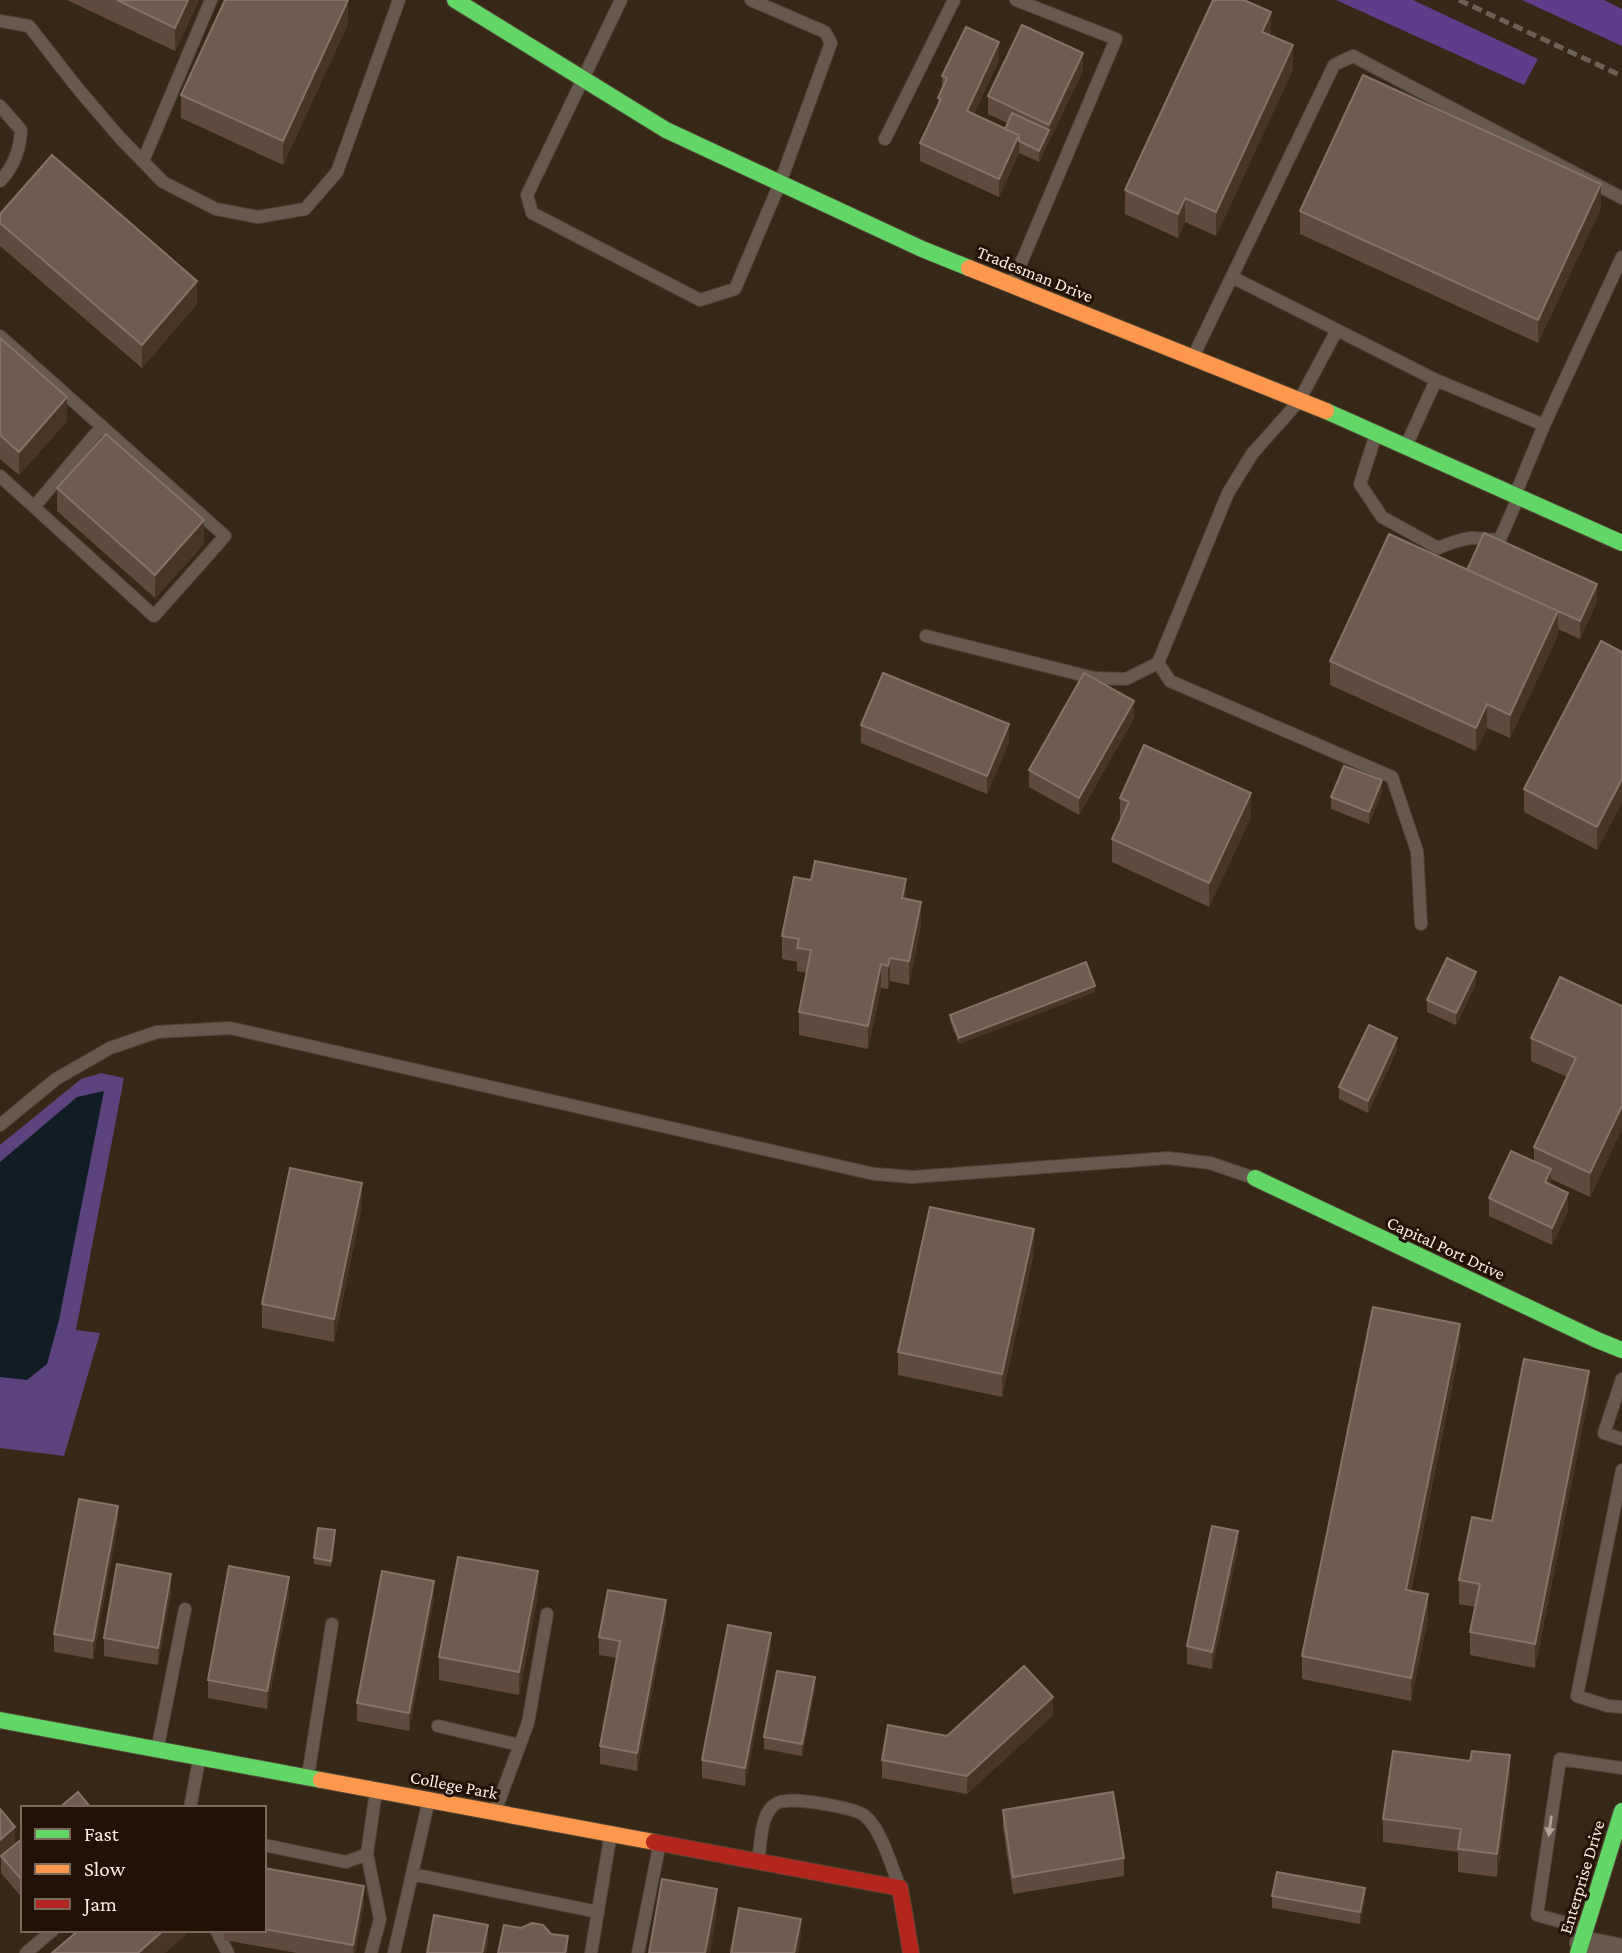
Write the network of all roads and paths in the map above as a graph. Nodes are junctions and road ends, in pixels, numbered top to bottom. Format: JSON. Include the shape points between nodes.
{"nodes":[{"id":1,"x":211,"y":0,"type":"edge"},
{"id":2,"x":400,"y":0,"type":"edge"},
{"id":3,"x":455,"y":0,"type":"edge"},
{"id":4,"x":621,"y":0,"type":"edge"},
{"id":5,"x":751,"y":0,"type":"edge"},
{"id":6,"x":954,"y":0,"type":"edge"},
{"id":7,"x":1016,"y":0,"type":"edge"},
{"id":8,"x":0,"y":21,"type":"edge"},
{"id":9,"x":584,"y":79,"type":"junction"},
{"id":10,"x":0,"y":106,"type":"edge"},
{"id":11,"x":885,"y":139,"type":"dead end"},
{"id":12,"x":143,"y":161,"type":"junction"},
{"id":13,"x":0,"y":181,"type":"edge"},
{"id":14,"x":780,"y":183,"type":"junction"},
{"id":15,"x":1622,"y":198,"type":"edge"},
{"id":16,"x":1622,"y":257,"type":"edge"},
{"id":17,"x":1232,"y":277,"type":"junction"},
{"id":18,"x":1012,"y":285,"type":"junction"},
{"id":19,"x":1337,"y":330,"type":"junction"},
{"id":20,"x":0,"y":336,"type":"edge"},
{"id":21,"x":1193,"y":358,"type":"junction"},
{"id":22,"x":1436,"y":380,"type":"junction"},
{"id":23,"x":1299,"y":401,"type":"junction"},
{"id":24,"x":1544,"y":425,"type":"junction"},
{"id":25,"x":102,"y":426,"type":"junction"},
{"id":26,"x":1376,"y":434,"type":"junction"},
{"id":27,"x":1406,"y":446,"type":"junction"},
{"id":28,"x":0,"y":476,"type":"edge"},
{"id":29,"x":1517,"y":496,"type":"junction"},
{"id":30,"x":34,"y":507,"type":"junction"},
{"id":31,"x":1622,"y":543,"type":"edge"},
{"id":32,"x":926,"y":636,"type":"dead end"},
{"id":33,"x":1158,"y":663,"type":"junction"},
{"id":34,"x":1421,"y":923,"type":"dead end"},
{"id":35,"x":0,"y":1125,"type":"edge"},
{"id":36,"x":1255,"y":1178,"type":"joint"},
{"id":37,"x":1622,"y":1350,"type":"edge"},
{"id":38,"x":1622,"y":1379,"type":"edge"},
{"id":39,"x":1622,"y":1439,"type":"edge"},
{"id":40,"x":1622,"y":1469,"type":"edge"},
{"id":41,"x":185,"y":1609,"type":"dead end"},
{"id":42,"x":547,"y":1614,"type":"dead end"},
{"id":43,"x":332,"y":1624,"type":"dead end"},
{"id":44,"x":1622,"y":1707,"type":"edge"},
{"id":45,"x":0,"y":1720,"type":"edge"},
{"id":46,"x":438,"y":1726,"type":"dead end"},
{"id":47,"x":519,"y":1745,"type":"junction"},
{"id":48,"x":158,"y":1750,"type":"junction"},
{"id":49,"x":200,"y":1758,"type":"junction"},
{"id":50,"x":1622,"y":1768,"type":"edge"},
{"id":51,"x":308,"y":1778,"type":"junction"},
{"id":52,"x":376,"y":1790,"type":"junction"},
{"id":53,"x":429,"y":1800,"type":"junction"},
{"id":54,"x":190,"y":1806,"type":"edge"},
{"id":55,"x":1622,"y":1811,"type":"edge"},
{"id":56,"x":495,"y":1812,"type":"junction"},
{"id":57,"x":610,"y":1834,"type":"junction"},
{"id":58,"x":660,"y":1843,"type":"junction"},
{"id":59,"x":266,"y":1845,"type":"edge"},
{"id":60,"x":367,"y":1854,"type":"junction"},
{"id":61,"x":758,"y":1861,"type":"junction"},
{"id":62,"x":412,"y":1874,"type":"junction"},
{"id":63,"x":900,"y":1888,"type":"junction"},
{"id":64,"x":598,"y":1912,"type":"junction"},
{"id":65,"x":51,"y":1932,"type":"edge"},
{"id":66,"x":217,"y":1932,"type":"edge"},
{"id":67,"x":1582,"y":1942,"type":"edge"},
{"id":68,"x":1622,"y":1951,"type":"edge"},
{"id":69,"x":26,"y":1953,"type":"edge"},
{"id":70,"x":228,"y":1953,"type":"edge"},
{"id":71,"x":372,"y":1953,"type":"edge"},
{"id":72,"x":394,"y":1953,"type":"edge"},
{"id":73,"x":592,"y":1953,"type":"edge"},
{"id":74,"x":638,"y":1953,"type":"edge"},
{"id":75,"x":911,"y":1953,"type":"edge"}],
"edges":[{"from":1,"to":12,"type":"lane"},
{"from":2,"to":12,"type":"lane","via":[[337,172],[304,209],[258,216],[216,209],[163,182]]},
{"from":3,"to":9,"type":"street","name":"Tradesman Drive"},
{"from":4,"to":9,"type":"lane"},
{"from":5,"to":14,"type":"lane","via":[[825,32],[831,43]]},
{"from":6,"to":11,"type":"lane"},
{"from":7,"to":18,"type":"lane","via":[[1115,39]]},
{"from":8,"to":12,"type":"lane","via":[[29,26]]},
{"from":9,"to":14,"type":"street","name":"Tradesman Drive","via":[[666,130]]},
{"from":9,"to":14,"type":"lane","via":[[527,195],[532,213],[700,300],[735,289]]},
{"from":10,"to":13,"type":"lane","via":[[21,130],[15,158]]},
{"from":14,"to":18,"type":"street","name":"Tradesman Drive"},
{"from":15,"to":17,"type":"lane","via":[[1353,55],[1334,65]]},
{"from":16,"to":24,"type":"lane"},
{"from":17,"to":19,"type":"lane"},
{"from":17,"to":21,"type":"lane"},
{"from":18,"to":21,"type":"street","name":"Tradesman Drive"},
{"from":19,"to":22,"type":"lane"},
{"from":19,"to":23,"type":"lane"},
{"from":20,"to":25,"type":"lane"},
{"from":21,"to":23,"type":"street","name":"Tradesman Drive"},
{"from":22,"to":24,"type":"lane"},
{"from":22,"to":27,"type":"lane"},
{"from":23,"to":26,"type":"street","name":"Tradesman Drive"},
{"from":23,"to":33,"type":"lane","via":[[1252,454],[1228,493]]},
{"from":24,"to":29,"type":"lane"},
{"from":25,"to":30,"type":"lane"},
{"from":25,"to":30,"type":"lane","via":[[225,536],[154,616]]},
{"from":26,"to":27,"type":"street","name":"Tradesman Drive"},
{"from":26,"to":29,"type":"lane","via":[[1360,484],[1382,517],[1438,548],[1469,538],[1500,539]]},
{"from":27,"to":29,"type":"street","name":"Tradesman Drive"},
{"from":28,"to":30,"type":"lane"},
{"from":29,"to":31,"type":"street","name":"Tradesman Drive"},
{"from":32,"to":33,"type":"lane","via":[[1094,678],[1126,680]]},
{"from":33,"to":34,"type":"lane","via":[[1170,681],[1392,777],[1417,851]]},
{"from":35,"to":36,"type":"lane","via":[[56,1079],[110,1048],[157,1032],[230,1028],[874,1174],[914,1177],[1168,1157],[1210,1163]]},
{"from":36,"to":37,"type":"street","name":"Capital Port Drive"},
{"from":38,"to":39,"type":"lane","via":[[1604,1433]]},
{"from":40,"to":44,"type":"lane","via":[[1577,1696]]},
{"from":41,"to":48,"type":"lane"},
{"from":42,"to":47,"type":"lane","via":[[528,1723]]},
{"from":43,"to":51,"type":"lane"},
{"from":45,"to":48,"type":"street","name":"College Park"},
{"from":46,"to":47,"type":"lane"},
{"from":47,"to":56,"type":"lane"},
{"from":48,"to":49,"type":"street","name":"College Park"},
{"from":49,"to":51,"type":"street","name":"College Park"},
{"from":49,"to":54,"type":"lane"},
{"from":50,"to":67,"type":"lane","one_way":true,"via":[[1560,1759],[1537,1915]]},
{"from":51,"to":52,"type":"street","name":"College Park"},
{"from":52,"to":53,"type":"street","name":"College Park"},
{"from":52,"to":60,"type":"lane"},
{"from":53,"to":56,"type":"street","name":"College Park"},
{"from":53,"to":62,"type":"lane"},
{"from":55,"to":67,"type":"street","name":"Enterprise Drive"},
{"from":56,"to":57,"type":"street","name":"College Park"},
{"from":57,"to":58,"type":"street","name":"College Park"},
{"from":57,"to":64,"type":"lane"},
{"from":58,"to":61,"type":"street","name":"College Park"},
{"from":58,"to":74,"type":"lane"},
{"from":59,"to":60,"type":"lane","via":[[346,1862]]},
{"from":60,"to":71,"type":"lane","via":[[380,1919]]},
{"from":61,"to":63,"type":"street","name":"College Park"},
{"from":61,"to":63,"type":"lane","via":[[765,1820],[777,1803],[805,1801],[849,1809],[866,1817],[877,1833]]},
{"from":62,"to":64,"type":"lane"},
{"from":62,"to":72,"type":"lane"},
{"from":63,"to":75,"type":"street"},
{"from":64,"to":73,"type":"lane"},
{"from":65,"to":69,"type":"lane"},
{"from":66,"to":70,"type":"lane"},
{"from":67,"to":68,"type":"street"}]}
